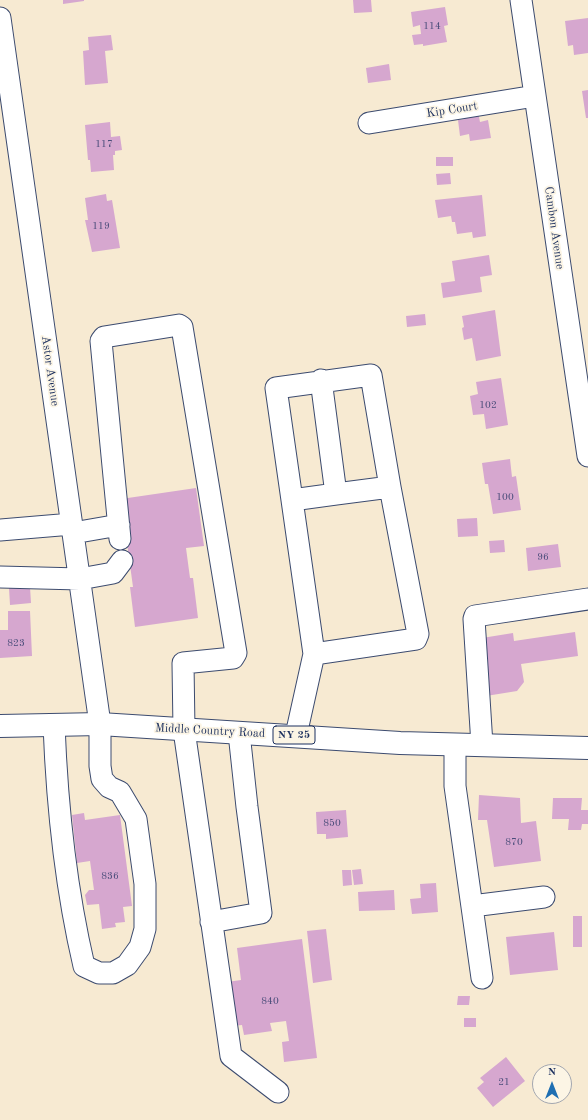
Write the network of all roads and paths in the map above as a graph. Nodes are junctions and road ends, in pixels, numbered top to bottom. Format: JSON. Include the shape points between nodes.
{"nodes":[{"id":1,"x":521,"y":0,"type":"edge"},
{"id":2,"x":0,"y":18,"type":"edge"},
{"id":3,"x":535,"y":96,"type":"junction"},
{"id":4,"x":369,"y":123,"type":"dead end"},
{"id":5,"x":321,"y":380,"type":"junction"},
{"id":6,"x":588,"y":456,"type":"edge"},
{"id":7,"x":390,"y":487,"type":"junction"},
{"id":8,"x":336,"y":494,"type":"junction"},
{"id":9,"x":292,"y":500,"type":"junction"},
{"id":10,"x":73,"y":529,"type":"junction"},
{"id":11,"x":0,"y":530,"type":"edge"},
{"id":12,"x":122,"y":561,"type":"dead end"},
{"id":13,"x":0,"y":576,"type":"edge"},
{"id":14,"x":80,"y":579,"type":"junction"},
{"id":15,"x":588,"y":600,"type":"edge"},
{"id":16,"x":314,"y":654,"type":"junction"},
{"id":17,"x":100,"y":724,"type":"junction"},
{"id":18,"x":54,"y":725,"type":"junction"},
{"id":19,"x":0,"y":726,"type":"edge"},
{"id":20,"x":184,"y":730,"type":"junction"},
{"id":21,"x":239,"y":733,"type":"junction"},
{"id":22,"x":296,"y":735,"type":"junction"},
{"id":23,"x":455,"y":745,"type":"junction"},
{"id":24,"x":482,"y":745,"type":"junction"},
{"id":25,"x":588,"y":748,"type":"edge"},
{"id":26,"x":544,"y":897,"type":"dead end"},
{"id":27,"x":472,"y":906,"type":"junction"},
{"id":28,"x":211,"y":922,"type":"junction"},
{"id":29,"x":482,"y":978,"type":"dead end"},
{"id":30,"x":278,"y":1092,"type":"dead end"}],
"edges":[{"from":1,"to":3,"type":"street","name":"Cambon Avenue"},
{"from":2,"to":10,"type":"street","name":"Astor Avenue"},
{"from":3,"to":4,"type":"street","name":"Kip Court"},
{"from":3,"to":6,"type":"street","name":"Cambon Avenue"},
{"from":5,"to":7,"type":"street","via":[[371,375]]},
{"from":5,"to":8,"type":"street"},
{"from":5,"to":9,"type":"street","via":[[276,388]]},
{"from":7,"to":8,"type":"street"},
{"from":7,"to":16,"type":"street","via":[[417,637]]},
{"from":8,"to":9,"type":"street"},
{"from":9,"to":16,"type":"street"},
{"from":10,"to":11,"type":"street"},
{"from":10,"to":14,"type":"street","name":"Astor Avenue"},
{"from":10,"to":20,"type":"street","via":[[119,532],[101,341],[104,336],[179,325],[182,327],[236,653],[233,658],[183,663]]},
{"from":12,"to":14,"type":"street","via":[[113,573]]},
{"from":13,"to":14,"type":"street"},
{"from":14,"to":17,"type":"street","name":"Astor Avenue"},
{"from":15,"to":24,"type":"street","via":[[475,616]]},
{"from":16,"to":22,"type":"street"},
{"from":17,"to":18,"type":"main road","name":"Middle Country Road","number":"NY 25"},
{"from":17,"to":18,"type":"street","name":"Astor Avenue","via":[[102,779],[109,787],[120,792],[136,819],[145,884],[145,929],[140,947],[127,965],[113,973],[99,973],[84,966],[71,899],[56,776]]},
{"from":17,"to":20,"type":"main road","name":"Middle Country Road","number":"NY 25"},
{"from":18,"to":19,"type":"main road","name":"Middle Country Road","number":"NY 25"},
{"from":20,"to":21,"type":"main road","name":"Middle Country Road","number":"NY 25"},
{"from":20,"to":28,"type":"street"},
{"from":21,"to":22,"type":"main road","name":"Middle Country Road","number":"NY 25"},
{"from":21,"to":28,"type":"street","via":[[261,913]]},
{"from":22,"to":23,"type":"main road","name":"Middle Country Road","number":"NY 25"},
{"from":23,"to":24,"type":"main road","name":"Middle Country Road","number":"NY 25"},
{"from":23,"to":27,"type":"street","via":[[455,786]]},
{"from":24,"to":25,"type":"main road","name":"Middle Country Road","number":"NY 25"},
{"from":26,"to":27,"type":"street"},
{"from":27,"to":29,"type":"street"},
{"from":28,"to":30,"type":"street","via":[[231,1056]]}]}
